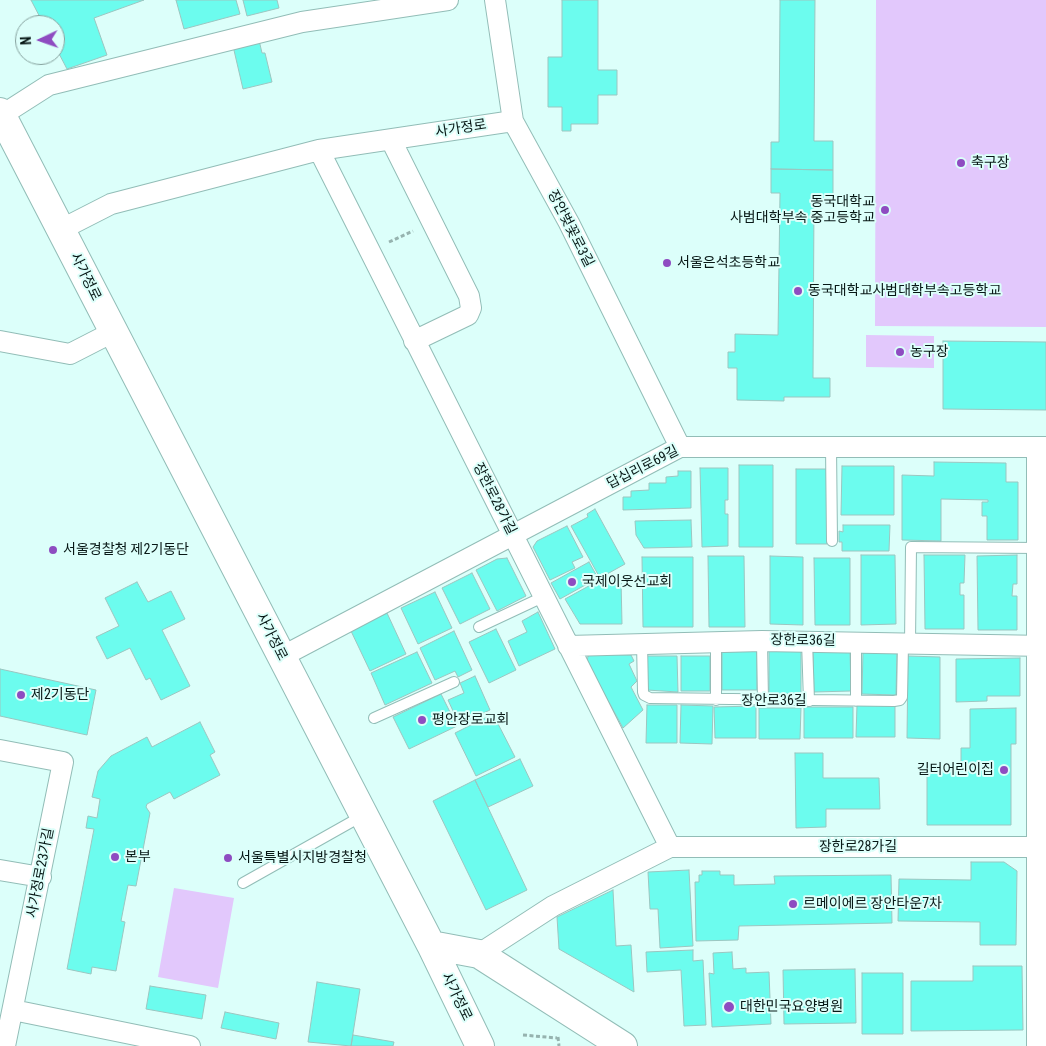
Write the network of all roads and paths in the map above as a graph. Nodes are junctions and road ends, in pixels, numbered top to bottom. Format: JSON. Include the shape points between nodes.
{"nodes":[{"id":1,"x":448,"y":0,"type":"edge"},
{"id":2,"x":495,"y":0,"type":"edge"},
{"id":3,"x":1,"y":114,"type":"edge"},
{"id":4,"x":513,"y":121,"type":"junction"},
{"id":5,"x":391,"y":140,"type":"junction"},
{"id":6,"x":319,"y":150,"type":"junction"},
{"id":7,"x":432,"y":222,"type":"junction"},
{"id":8,"x":62,"y":229,"type":"junction"},
{"id":9,"x":370,"y":251,"type":"junction"},
{"id":10,"x":113,"y":332,"type":"junction"},
{"id":11,"x":0,"y":341,"type":"edge"},
{"id":12,"x":414,"y":341,"type":"junction"},
{"id":13,"x":831,"y":446,"type":"junction"},
{"id":14,"x":680,"y":447,"type":"junction"},
{"id":15,"x":1042,"y":447,"type":"edge"},
{"id":16,"x":512,"y":536,"type":"junction"},
{"id":17,"x":832,"y":541,"type":"dead end"},
{"id":18,"x":1038,"y":548,"type":"junction"},
{"id":19,"x":543,"y":597,"type":"junction"},
{"id":20,"x":479,"y":627,"type":"dead end"},
{"id":21,"x":762,"y":640,"type":"junction"},
{"id":22,"x":716,"y":641,"type":"junction"},
{"id":23,"x":807,"y":641,"type":"junction"},
{"id":24,"x":856,"y":642,"type":"junction"},
{"id":25,"x":642,"y":643,"type":"junction"},
{"id":26,"x":906,"y":644,"type":"junction"},
{"id":27,"x":568,"y":646,"type":"junction"},
{"id":28,"x":1042,"y":646,"type":"edge"},
{"id":29,"x":281,"y":657,"type":"junction"},
{"id":30,"x":454,"y":682,"type":"dead end"},
{"id":31,"x":716,"y":700,"type":"junction"},
{"id":32,"x":763,"y":701,"type":"junction"},
{"id":33,"x":809,"y":701,"type":"junction"},
{"id":34,"x":856,"y":701,"type":"junction"},
{"id":35,"x":374,"y":718,"type":"dead end"},
{"id":36,"x":1042,"y":741,"type":"edge"},
{"id":37,"x":0,"y":750,"type":"edge"},
{"id":38,"x":363,"y":815,"type":"junction"},
{"id":39,"x":670,"y":847,"type":"junction"},
{"id":40,"x":1042,"y":847,"type":"edge"},
{"id":41,"x":0,"y":870,"type":"edge"},
{"id":42,"x":41,"y":876,"type":"junction"},
{"id":43,"x":244,"y":883,"type":"dead end"},
{"id":44,"x":431,"y":945,"type":"junction"},
{"id":45,"x":479,"y":954,"type":"junction"},
{"id":46,"x":13,"y":1010,"type":"junction"},
{"id":47,"x":523,"y":1035,"type":"dead end"},
{"id":48,"x":557,"y":1038,"type":"dead end"},
{"id":49,"x":5,"y":1046,"type":"edge"},
{"id":50,"x":190,"y":1046,"type":"edge"},
{"id":51,"x":480,"y":1046,"type":"edge"},
{"id":52,"x":623,"y":1046,"type":"edge"},
{"id":53,"x":1037,"y":1046,"type":"edge"}],
"edges":[{"from":1,"to":3,"type":"street","name":"사가정로","via":[[302,22],[49,85]]},
{"from":2,"to":4,"type":"street","name":"장안벚꽃로3길"},
{"from":3,"to":8,"type":"main road","name":"사가정로"},
{"from":4,"to":5,"type":"street","name":"사가정로"},
{"from":4,"to":14,"type":"street","name":"장안벚꽃로3길"},
{"from":5,"to":6,"type":"street","name":"사가정로"},
{"from":5,"to":7,"type":"street"},
{"from":6,"to":8,"type":"street","name":"사가정로","via":[[110,204]]},
{"from":6,"to":9,"type":"street","name":"장한로28가길"},
{"from":7,"to":9,"type":"path"},
{"from":7,"to":12,"type":"street","via":[[469,296],[471,308],[468,315]]},
{"from":8,"to":10,"type":"main road","name":"사가정로"},
{"from":9,"to":12,"type":"street","name":"장한로28가길"},
{"from":10,"to":11,"type":"street","via":[[70,354]]},
{"from":10,"to":29,"type":"main road","name":"사가정로"},
{"from":12,"to":16,"type":"street","name":"장한로28가길"},
{"from":13,"to":14,"type":"street","name":"답십리로69길"},
{"from":13,"to":15,"type":"street","name":"답십리로69길"},
{"from":13,"to":17,"type":"lane"},
{"from":14,"to":16,"type":"street","name":"답십리로69길"},
{"from":15,"to":18,"type":"street"},
{"from":16,"to":19,"type":"street","name":"장한로28가길"},
{"from":16,"to":29,"type":"street","name":"답십리로69길"},
{"from":18,"to":26,"type":"lane","via":[[911,548]]},
{"from":18,"to":28,"type":"street"},
{"from":19,"to":20,"type":"lane"},
{"from":19,"to":27,"type":"street","name":"장한로28가길"},
{"from":21,"to":22,"type":"street","name":"장한로36길"},
{"from":21,"to":23,"type":"street","name":"장한로36길"},
{"from":21,"to":32,"type":"lane"},
{"from":22,"to":25,"type":"street","name":"장한로36길"},
{"from":22,"to":31,"type":"lane"},
{"from":23,"to":24,"type":"street","name":"장한로36길"},
{"from":23,"to":33,"type":"lane"},
{"from":24,"to":26,"type":"street","name":"장한로36길"},
{"from":24,"to":34,"type":"lane"},
{"from":25,"to":27,"type":"street","name":"장한로36길"},
{"from":25,"to":31,"type":"lane","name":"장안로36길","via":[[644,695],[650,698]]},
{"from":26,"to":28,"type":"street","name":"장한로36길"},
{"from":26,"to":34,"type":"lane","name":"장안로36길","via":[[900,700]]},
{"from":27,"to":39,"type":"street","name":"장한로28가길"},
{"from":28,"to":36,"type":"street"},
{"from":29,"to":38,"type":"main road","name":"사가정로"},
{"from":30,"to":35,"type":"lane"},
{"from":31,"to":32,"type":"lane","name":"장안로36길"},
{"from":32,"to":33,"type":"lane","name":"장안로36길"},
{"from":33,"to":34,"type":"lane","name":"장안로36길"},
{"from":36,"to":40,"type":"street"},
{"from":37,"to":42,"type":"street","name":"사가정로23가길","via":[[63,762]]},
{"from":38,"to":43,"type":"lane"},
{"from":38,"to":44,"type":"main road","name":"사가정로"},
{"from":39,"to":40,"type":"street","name":"장한로28가길"},
{"from":39,"to":45,"type":"street","name":"장한로28가길","via":[[553,906]]},
{"from":40,"to":53,"type":"street"},
{"from":41,"to":42,"type":"street"},
{"from":42,"to":46,"type":"street","name":"사가정로23가길"},
{"from":44,"to":45,"type":"main road"},
{"from":44,"to":51,"type":"main road","name":"사가정로"},
{"from":45,"to":52,"type":"main road"},
{"from":46,"to":49,"type":"street","name":"사가정로23가길"},
{"from":46,"to":50,"type":"street"},
{"from":47,"to":48,"type":"path"}]}
